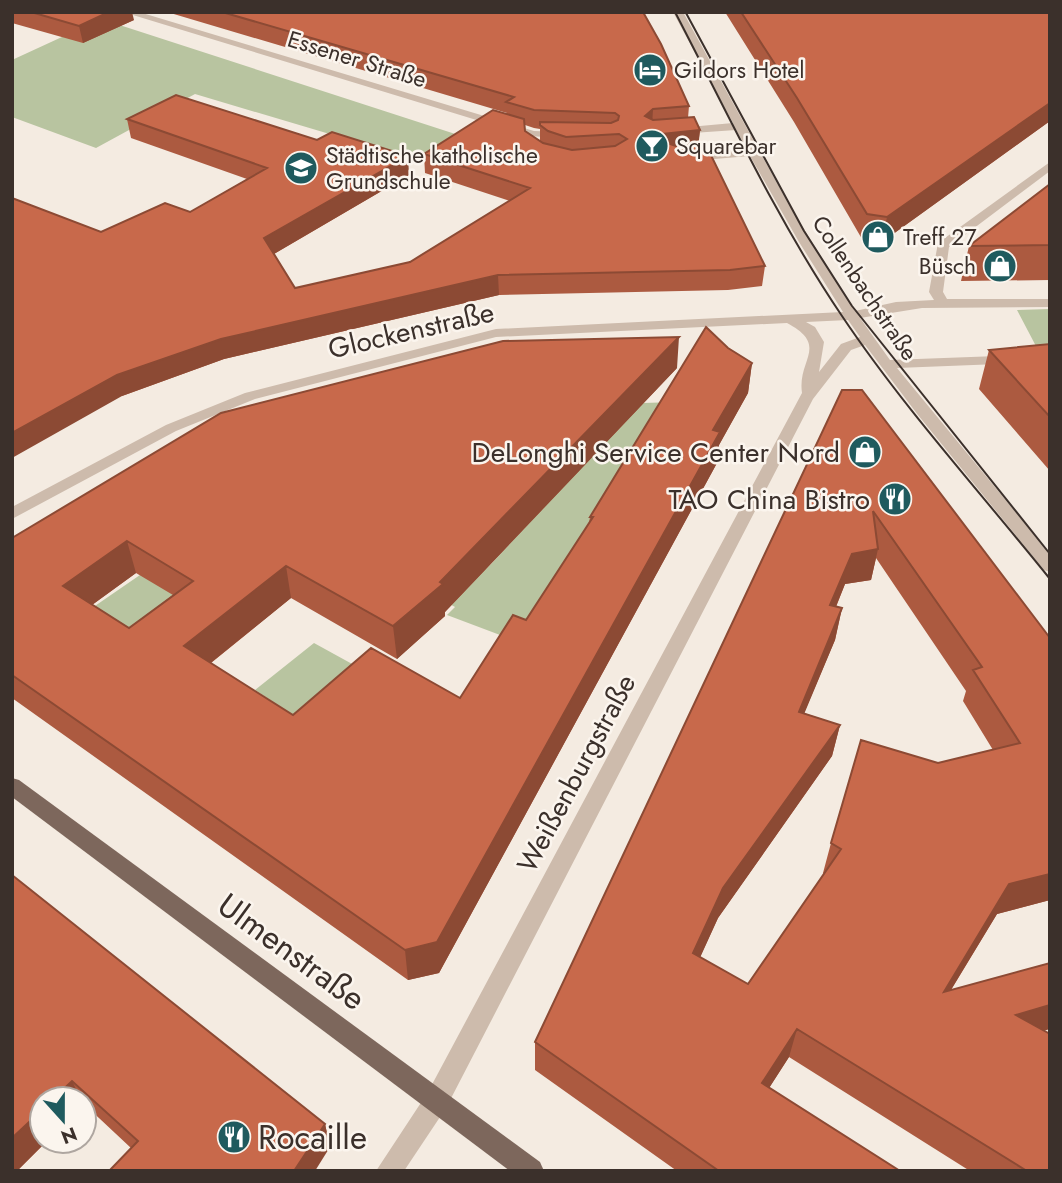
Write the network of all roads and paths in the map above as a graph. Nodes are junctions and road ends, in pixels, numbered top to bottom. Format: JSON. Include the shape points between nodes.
{"nodes":[{"id":1,"x":678,"y":12,"type":"edge"},
{"id":2,"x":125,"y":14,"type":"edge"},
{"id":3,"x":741,"y":126,"type":"junction"},
{"id":4,"x":663,"y":132,"type":"edge"},
{"id":5,"x":572,"y":136,"type":"edge"},
{"id":6,"x":755,"y":152,"type":"junction"},
{"id":7,"x":673,"y":157,"type":"edge"},
{"id":8,"x":1050,"y":166,"type":"edge"},
{"id":9,"x":1050,"y":303,"type":"edge"},
{"id":10,"x":944,"y":304,"type":"junction"},
{"id":11,"x":851,"y":316,"type":"junction"},
{"id":12,"x":789,"y":319,"type":"junction"},
{"id":13,"x":868,"y":339,"type":"junction"},
{"id":14,"x":1050,"y":358,"type":"edge"},
{"id":15,"x":887,"y":364,"type":"junction"},
{"id":16,"x":806,"y":398,"type":"junction"},
{"id":17,"x":12,"y":514,"type":"edge"},
{"id":18,"x":1050,"y":566,"type":"edge"},
{"id":19,"x":12,"y":786,"type":"edge"},
{"id":20,"x":437,"y":1100,"type":"junction"},
{"id":21,"x":389,"y":1171,"type":"edge"},
{"id":22,"x":531,"y":1171,"type":"edge"}],
"edges":[{"from":1,"to":3,"type":"street","name":"Collenbachstraße"},
{"from":2,"to":5,"type":"street","name":"Essener Straße","via":[[532,140]]},
{"from":3,"to":4,"type":"street"},
{"from":3,"to":6,"type":"street","name":"Collenbachstraße"},
{"from":6,"to":7,"type":"street"},
{"from":6,"to":11,"type":"street","name":"Collenbachstraße","via":[[800,236]]},
{"from":8,"to":10,"type":"street","via":[[943,246],[936,292]]},
{"from":9,"to":10,"type":"street","name":"Glockenstraße"},
{"from":10,"to":11,"type":"street","name":"Glockenstraße","via":[[869,310]]},
{"from":11,"to":12,"type":"street","name":"Glockenstraße"},
{"from":11,"to":13,"type":"street","name":"Collenbachstraße"},
{"from":12,"to":16,"type":"street","name":"Weißenburgstraße","via":[[810,330],[817,342]]},
{"from":12,"to":17,"type":"street","name":"Glockenstraße","via":[[483,336],[250,396],[172,428]]},
{"from":13,"to":15,"type":"street","name":"Collenbachstraße"},
{"from":13,"to":16,"type":"street","name":"Weißenburgstraße","via":[[846,347]]},
{"from":14,"to":15,"type":"street"},
{"from":15,"to":18,"type":"street","name":"Collenbachstraße"},
{"from":16,"to":20,"type":"street","name":"Weißenburgstraße"},
{"from":19,"to":20,"type":"main road","name":"Ulmenstraße"},
{"from":20,"to":21,"type":"street","name":"Weißenburgstraße"},
{"from":20,"to":22,"type":"main road","name":"Ulmenstraße"}]}
